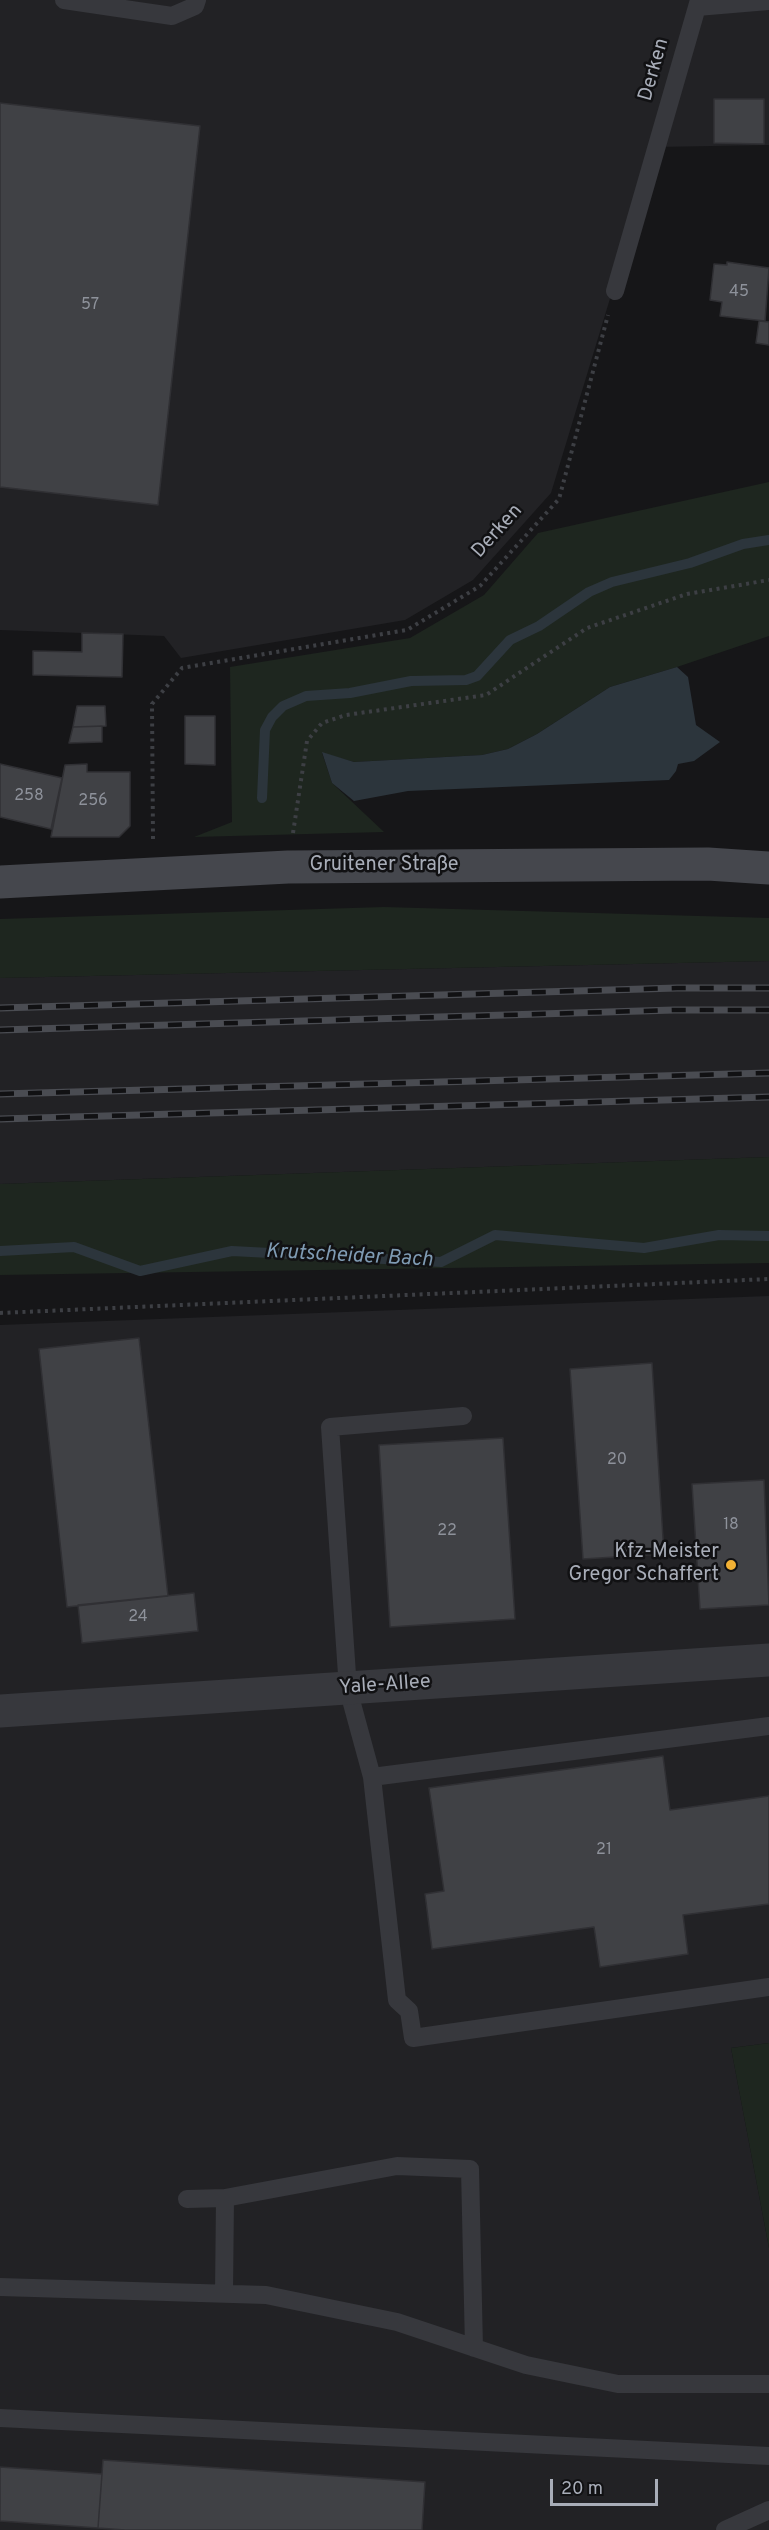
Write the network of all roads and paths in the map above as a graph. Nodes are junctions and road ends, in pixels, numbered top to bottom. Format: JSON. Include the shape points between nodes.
{"nodes":[{"id":1,"x":64,"y":0,"type":"edge"},
{"id":2,"x":197,"y":0,"type":"edge"},
{"id":3,"x":769,"y":1,"type":"edge"},
{"id":4,"x":698,"y":3,"type":"edge"},
{"id":5,"x":615,"y":291,"type":"joint"},
{"id":6,"x":769,"y":580,"type":"edge"},
{"id":7,"x":288,"y":867,"type":"junction"},
{"id":8,"x":769,"y":868,"type":"edge"},
{"id":9,"x":153,"y":875,"type":"junction"},
{"id":10,"x":0,"y":882,"type":"edge"},
{"id":11,"x":769,"y":1279,"type":"edge"},
{"id":12,"x":0,"y":1313,"type":"edge"},
{"id":13,"x":463,"y":1416,"type":"dead end"},
{"id":14,"x":769,"y":1660,"type":"edge"},
{"id":15,"x":348,"y":1689,"type":"junction"},
{"id":16,"x":0,"y":1711,"type":"edge"},
{"id":17,"x":769,"y":1725,"type":"edge"},
{"id":18,"x":372,"y":1777,"type":"junction"},
{"id":19,"x":769,"y":1987,"type":"edge"},
{"id":20,"x":225,"y":2198,"type":"junction"},
{"id":21,"x":187,"y":2199,"type":"dead end"},
{"id":22,"x":0,"y":2287,"type":"edge"},
{"id":23,"x":224,"y":2293,"type":"junction"},
{"id":24,"x":474,"y":2348,"type":"junction"},
{"id":25,"x":769,"y":2384,"type":"edge"},
{"id":26,"x":0,"y":2418,"type":"edge"},
{"id":27,"x":769,"y":2456,"type":"edge"},
{"id":28,"x":769,"y":2510,"type":"edge"},
{"id":29,"x":725,"y":2530,"type":"edge"}],
"edges":[{"from":1,"to":2,"type":"lane","via":[[172,16],[195,6]]},
{"from":3,"to":4,"type":"lane"},
{"from":4,"to":5,"type":"lane","name":"Derken"},
{"from":5,"to":9,"type":"path","name":"Derken","via":[[559,500],[480,586],[407,630],[182,668],[152,704]]},
{"from":6,"to":7,"type":"path","via":[[687,594],[587,628],[486,695],[322,723],[307,741]]},
{"from":7,"to":8,"type":"street","name":"Gruitener Straße","via":[[708,864]]},
{"from":7,"to":9,"type":"street","name":"Gruitener Straße"},
{"from":9,"to":10,"type":"street","name":"Gruitener Straße"},
{"from":11,"to":12,"type":"path"},
{"from":13,"to":15,"type":"lane","via":[[330,1427]]},
{"from":14,"to":15,"type":"street","name":"Yale-Allee"},
{"from":15,"to":16,"type":"street","name":"Yale-Allee"},
{"from":15,"to":18,"type":"lane"},
{"from":17,"to":18,"type":"lane"},
{"from":18,"to":19,"type":"lane","via":[[396,2000],[409,2011],[413,2038]]},
{"from":20,"to":21,"type":"lane"},
{"from":20,"to":23,"type":"lane"},
{"from":20,"to":24,"type":"lane","via":[[398,2166],[470,2169]]},
{"from":22,"to":23,"type":"lane"},
{"from":23,"to":24,"type":"lane","via":[[266,2295],[386,2320]]},
{"from":24,"to":25,"type":"lane","via":[[618,2384]]},
{"from":26,"to":27,"type":"lane"},
{"from":28,"to":29,"type":"lane"}]}
